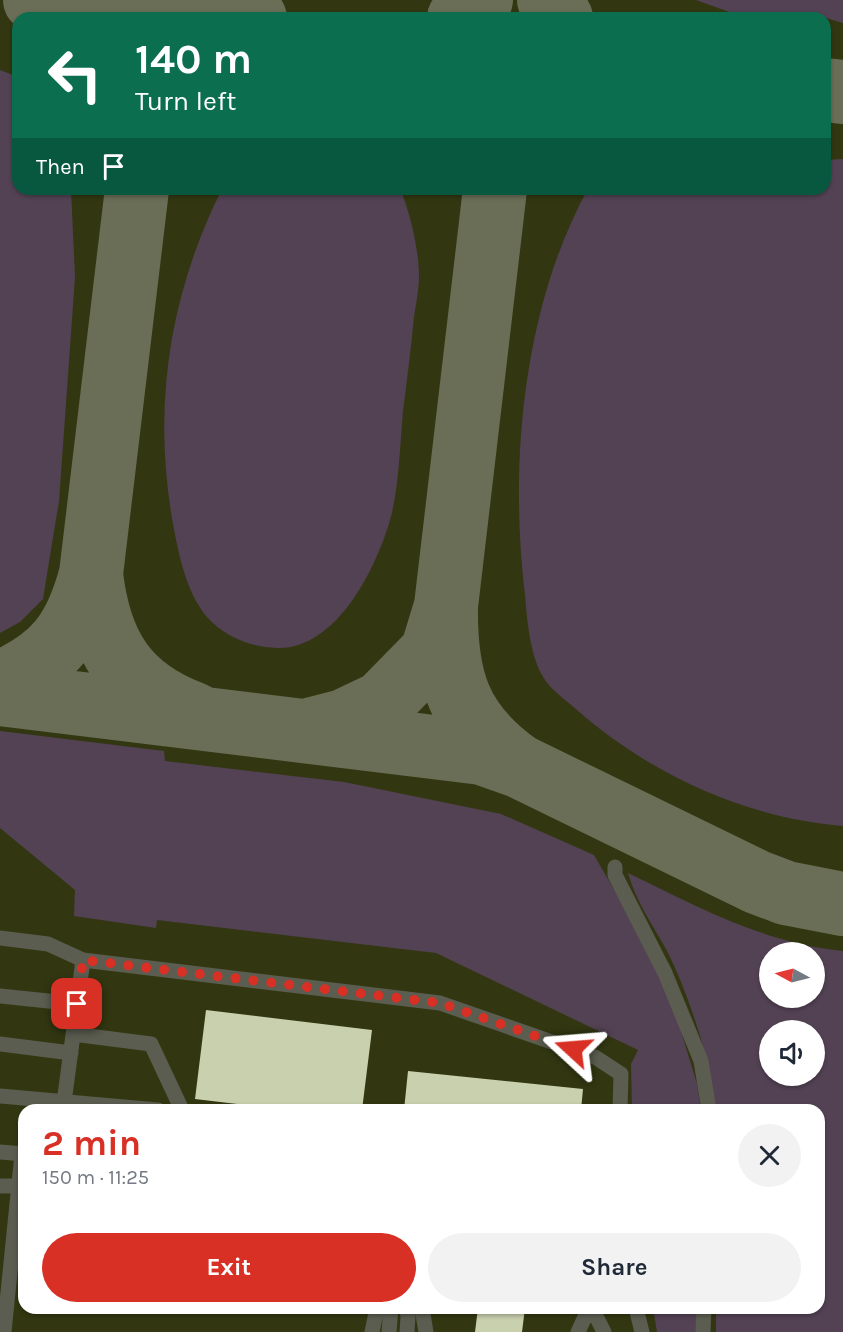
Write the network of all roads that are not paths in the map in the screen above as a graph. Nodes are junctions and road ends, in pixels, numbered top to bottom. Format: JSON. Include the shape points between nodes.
{"nodes":[{"id":1,"x":615,"y":867,"type":"dead end"},
{"id":2,"x":0,"y":938,"type":"edge"},
{"id":3,"x":83,"y":960,"type":"junction"},
{"id":4,"x":0,"y":996,"type":"edge"},
{"id":5,"x":77,"y":1004,"type":"junction"},
{"id":6,"x":73,"y":1034,"type":"junction"},
{"id":7,"x":0,"y":1044,"type":"edge"},
{"id":8,"x":71,"y":1053,"type":"junction"},
{"id":9,"x":0,"y":1096,"type":"edge"},
{"id":10,"x":57,"y":1104,"type":"edge"},
{"id":11,"x":64,"y":1104,"type":"edge"},
{"id":12,"x":179,"y":1104,"type":"edge"},
{"id":13,"x":620,"y":1104,"type":"edge"},
{"id":14,"x":708,"y":1104,"type":"edge"},
{"id":15,"x":0,"y":1152,"type":"edge"},
{"id":16,"x":18,"y":1154,"type":"edge"},
{"id":17,"x":0,"y":1186,"type":"edge"},
{"id":18,"x":18,"y":1186,"type":"joint"},
{"id":19,"x":376,"y":1314,"type":"edge"},
{"id":20,"x":390,"y":1314,"type":"edge"},
{"id":21,"x":408,"y":1314,"type":"edge"},
{"id":22,"x":424,"y":1314,"type":"edge"},
{"id":23,"x":587,"y":1314,"type":"edge"},
{"id":24,"x":590,"y":1314,"type":"edge"},
{"id":25,"x":594,"y":1314,"type":"edge"},
{"id":26,"x":638,"y":1314,"type":"edge"},
{"id":27,"x":704,"y":1314,"type":"edge"},
{"id":28,"x":3,"y":1332,"type":"edge"},
{"id":29,"x":372,"y":1332,"type":"edge"},
{"id":30,"x":389,"y":1332,"type":"edge"},
{"id":31,"x":407,"y":1332,"type":"edge"},
{"id":32,"x":426,"y":1332,"type":"edge"},
{"id":33,"x":579,"y":1332,"type":"edge"},
{"id":34,"x":589,"y":1332,"type":"edge"},
{"id":35,"x":604,"y":1332,"type":"edge"},
{"id":36,"x":642,"y":1332,"type":"edge"},
{"id":37,"x":702,"y":1332,"type":"edge"}],
"edges":[{"from":1,"to":14,"type":"street","via":[[615,875],[665,973],[701,1062]]},
{"from":2,"to":3,"type":"street","via":[[48,944]]},
{"from":3,"to":5,"type":"street"},
{"from":3,"to":13,"type":"street","via":[[440,1003],[595,1057],[621,1074]]},
{"from":4,"to":5,"type":"street"},
{"from":5,"to":6,"type":"street"},
{"from":6,"to":8,"type":"street"},
{"from":6,"to":12,"type":"street","via":[[151,1044]]},
{"from":7,"to":8,"type":"street"},
{"from":8,"to":11,"type":"street"},
{"from":9,"to":10,"type":"street"},
{"from":15,"to":16,"type":"street"},
{"from":17,"to":18,"type":"street"},
{"from":18,"to":28,"type":"street"},
{"from":19,"to":29,"type":"street"},
{"from":20,"to":30,"type":"street"},
{"from":21,"to":31,"type":"street"},
{"from":22,"to":32,"type":"street"},
{"from":23,"to":33,"type":"street"},
{"from":24,"to":34,"type":"street"},
{"from":25,"to":35,"type":"street"},
{"from":26,"to":36,"type":"street"},
{"from":27,"to":37,"type":"street"}]}
